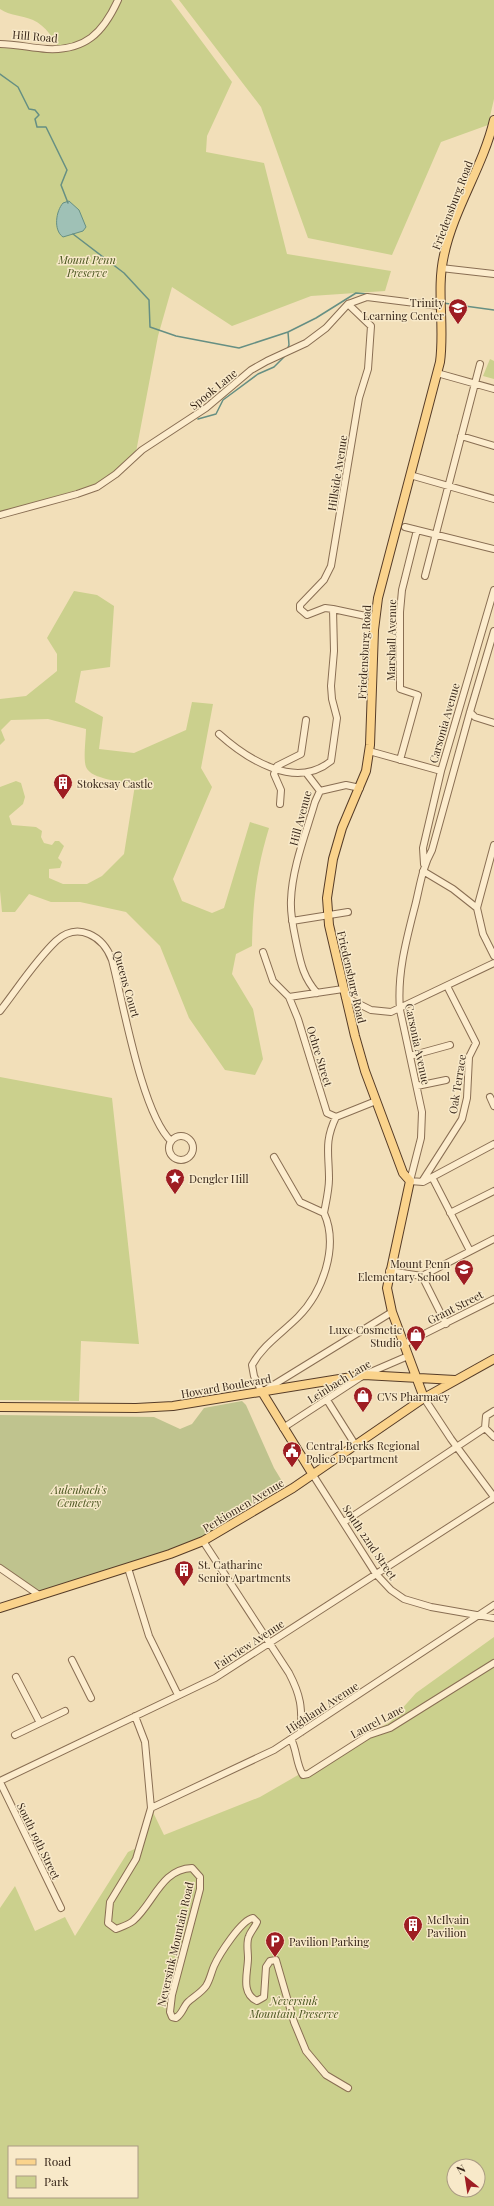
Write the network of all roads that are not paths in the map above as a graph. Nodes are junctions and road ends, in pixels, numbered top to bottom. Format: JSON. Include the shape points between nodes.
{"nodes":[{"id":1,"x":118,"y":0,"type":"edge"},
{"id":2,"x":0,"y":44,"type":"edge"},
{"id":3,"x":494,"y":120,"type":"edge"},
{"id":4,"x":441,"y":268,"type":"junction"},
{"id":5,"x":494,"y":274,"type":"edge"},
{"id":6,"x":348,"y":304,"type":"junction"},
{"id":7,"x":439,"y":306,"type":"junction"},
{"id":8,"x":480,"y":364,"type":"dead end"},
{"id":9,"x":437,"y":373,"type":"junction"},
{"id":10,"x":474,"y":384,"type":"junction"},
{"id":11,"x":494,"y":389,"type":"edge"},
{"id":12,"x":461,"y":436,"type":"junction"},
{"id":13,"x":494,"y":446,"type":"edge"},
{"id":14,"x":410,"y":475,"type":"junction"},
{"id":15,"x":449,"y":486,"type":"junction"},
{"id":16,"x":494,"y":499,"type":"edge"},
{"id":17,"x":0,"y":516,"type":"edge"},
{"id":18,"x":405,"y":527,"type":"dead end"},
{"id":19,"x":417,"y":530,"type":"junction"},
{"id":20,"x":436,"y":535,"type":"junction"},
{"id":21,"x":494,"y":549,"type":"edge"},
{"id":22,"x":425,"y":576,"type":"dead end"},
{"id":23,"x":494,"y":590,"type":"edge"},
{"id":24,"x":333,"y":609,"type":"junction"},
{"id":25,"x":375,"y":618,"type":"junction"},
{"id":26,"x":494,"y":631,"type":"edge"},
{"id":27,"x":470,"y":712,"type":"junction"},
{"id":28,"x":306,"y":720,"type":"dead end"},
{"id":29,"x":494,"y":722,"type":"edge"},
{"id":30,"x":219,"y":734,"type":"dead end"},
{"id":31,"x":369,"y":751,"type":"junction"},
{"id":32,"x":400,"y":760,"type":"junction"},
{"id":33,"x":276,"y":770,"type":"junction"},
{"id":34,"x":441,"y":771,"type":"junction"},
{"id":35,"x":307,"y":774,"type":"junction"},
{"id":36,"x":360,"y":788,"type":"junction"},
{"id":37,"x":320,"y":791,"type":"junction"},
{"id":38,"x":280,"y":804,"type":"dead end"},
{"id":39,"x":494,"y":845,"type":"edge"},
{"id":40,"x":424,"y":868,"type":"junction"},
{"id":41,"x":477,"y":908,"type":"junction"},
{"id":42,"x":348,"y":912,"type":"dead end"},
{"id":43,"x":328,"y":916,"type":"junction"},
{"id":44,"x":292,"y":921,"type":"junction"},
{"id":45,"x":263,"y":952,"type":"dead end"},
{"id":46,"x":494,"y":956,"type":"edge"},
{"id":47,"x":494,"y":963,"type":"edge"},
{"id":48,"x":447,"y":986,"type":"junction"},
{"id":49,"x":317,"y":993,"type":"junction"},
{"id":50,"x":344,"y":993,"type":"junction"},
{"id":51,"x":289,"y":997,"type":"junction"},
{"id":52,"x":400,"y":1010,"type":"junction"},
{"id":53,"x":0,"y":1011,"type":"edge"},
{"id":54,"x":450,"y":1045,"type":"dead end"},
{"id":55,"x":410,"y":1056,"type":"junction"},
{"id":56,"x":446,"y":1080,"type":"dead end"},
{"id":57,"x":417,"y":1086,"type":"junction"},
{"id":58,"x":490,"y":1097,"type":"dead end"},
{"id":59,"x":376,"y":1101,"type":"junction"},
{"id":60,"x":494,"y":1106,"type":"edge"},
{"id":61,"x":336,"y":1117,"type":"junction"},
{"id":62,"x":171,"y":1141,"type":"dead end"},
{"id":63,"x":494,"y":1144,"type":"edge"},
{"id":64,"x":274,"y":1157,"type":"dead end"},
{"id":65,"x":432,"y":1177,"type":"junction"},
{"id":66,"x":410,"y":1181,"type":"junction"},
{"id":67,"x":423,"y":1182,"type":"junction"},
{"id":68,"x":494,"y":1190,"type":"edge"},
{"id":69,"x":324,"y":1213,"type":"junction"},
{"id":70,"x":450,"y":1213,"type":"junction"},
{"id":71,"x":494,"y":1239,"type":"edge"},
{"id":72,"x":470,"y":1251,"type":"junction"},
{"id":73,"x":389,"y":1271,"type":"junction"},
{"id":74,"x":422,"y":1276,"type":"junction"},
{"id":75,"x":494,"y":1299,"type":"edge"},
{"id":76,"x":392,"y":1312,"type":"junction"},
{"id":77,"x":446,"y":1324,"type":"junction"},
{"id":78,"x":404,"y":1344,"type":"junction"},
{"id":79,"x":408,"y":1356,"type":"junction"},
{"id":80,"x":494,"y":1359,"type":"edge"},
{"id":81,"x":364,"y":1375,"type":"junction"},
{"id":82,"x":416,"y":1378,"type":"junction"},
{"id":83,"x":455,"y":1380,"type":"junction"},
{"id":84,"x":262,"y":1392,"type":"junction"},
{"id":85,"x":424,"y":1398,"type":"junction"},
{"id":86,"x":327,"y":1400,"type":"junction"},
{"id":87,"x":0,"y":1407,"type":"edge"},
{"id":88,"x":494,"y":1411,"type":"edge"},
{"id":89,"x":283,"y":1428,"type":"junction"},
{"id":90,"x":485,"y":1428,"type":"junction"},
{"id":91,"x":494,"y":1437,"type":"edge"},
{"id":92,"x":356,"y":1446,"type":"junction"},
{"id":93,"x":456,"y":1447,"type":"junction"},
{"id":94,"x":313,"y":1475,"type":"junction"},
{"id":95,"x":494,"y":1497,"type":"edge"},
{"id":96,"x":344,"y":1522,"type":"junction"},
{"id":97,"x":203,"y":1541,"type":"junction"},
{"id":98,"x":0,"y":1568,"type":"edge"},
{"id":99,"x":128,"y":1568,"type":"junction"},
{"id":100,"x":376,"y":1574,"type":"junction"},
{"id":101,"x":40,"y":1595,"type":"junction"},
{"id":102,"x":494,"y":1605,"type":"edge"},
{"id":103,"x":0,"y":1608,"type":"edge"},
{"id":104,"x":481,"y":1614,"type":"junction"},
{"id":105,"x":494,"y":1618,"type":"edge"},
{"id":106,"x":269,"y":1643,"type":"junction"},
{"id":107,"x":72,"y":1660,"type":"dead end"},
{"id":108,"x":494,"y":1663,"type":"edge"},
{"id":109,"x":16,"y":1677,"type":"dead end"},
{"id":110,"x":178,"y":1695,"type":"junction"},
{"id":111,"x":90,"y":1698,"type":"dead end"},
{"id":112,"x":65,"y":1711,"type":"dead end"},
{"id":113,"x":135,"y":1716,"type":"junction"},
{"id":114,"x":40,"y":1723,"type":"junction"},
{"id":115,"x":300,"y":1732,"type":"junction"},
{"id":116,"x":15,"y":1735,"type":"dead end"},
{"id":117,"x":291,"y":1739,"type":"junction"},
{"id":118,"x":0,"y":1781,"type":"edge"},
{"id":119,"x":151,"y":1808,"type":"junction"},
{"id":120,"x":60,"y":1908,"type":"dead end"},
{"id":121,"x":348,"y":2088,"type":"dead end"}],
"edges":[{"from":1,"to":2,"type":"street","name":"Hill Road","via":[[102,28],[92,38],[80,44],[52,49]]},
{"from":3,"to":4,"type":"main road","name":"Friedensburg Road","via":[[485,152],[448,241]]},
{"from":4,"to":5,"type":"street"},
{"from":4,"to":7,"type":"main road","name":"Friedensburg Road"},
{"from":6,"to":7,"type":"street","name":"Spook Lane","via":[[367,297]]},
{"from":6,"to":17,"type":"street","name":"Spook Lane","via":[[313,339],[251,370],[201,412],[142,450],[116,474],[97,487]]},
{"from":6,"to":24,"type":"street","name":"Hillside Avenue","via":[[371,326],[368,369],[359,398],[331,566],[324,580],[300,605],[307,616],[325,608]]},
{"from":7,"to":9,"type":"main road","name":"Friedensburg Road","via":[[441,352]]},
{"from":8,"to":10,"type":"street"},
{"from":9,"to":10,"type":"street"},
{"from":9,"to":14,"type":"main road","name":"Friedensburg Road"},
{"from":10,"to":11,"type":"street"},
{"from":10,"to":12,"type":"street"},
{"from":12,"to":13,"type":"street"},
{"from":12,"to":15,"type":"street"},
{"from":14,"to":15,"type":"street"},
{"from":14,"to":25,"type":"main road","name":"Friedensburg Road"},
{"from":15,"to":16,"type":"street"},
{"from":15,"to":20,"type":"street"},
{"from":18,"to":19,"type":"street"},
{"from":19,"to":20,"type":"street"},
{"from":19,"to":32,"type":"street","name":"Marshall Avenue","via":[[402,590],[399,628],[400,689],[418,695]]},
{"from":20,"to":21,"type":"street"},
{"from":20,"to":22,"type":"street"},
{"from":23,"to":34,"type":"street","name":"Carsonia Avenue"},
{"from":24,"to":25,"type":"street"},
{"from":24,"to":35,"type":"street","name":"Hill Avenue","via":[[334,651],[331,686],[337,718],[333,757],[325,766]]},
{"from":25,"to":31,"type":"main road","name":"Friedensburg Road","via":[[372,732]]},
{"from":26,"to":27,"type":"street","name":"Carsonia Avenue"},
{"from":27,"to":29,"type":"street","via":[[475,717]]},
{"from":27,"to":40,"type":"street","name":"Carsonia Avenue","via":[[432,850]]},
{"from":28,"to":33,"type":"street","via":[[301,754],[277,766]]},
{"from":30,"to":33,"type":"street","via":[[245,753]]},
{"from":31,"to":32,"type":"street"},
{"from":31,"to":36,"type":"main road","name":"Friedensburg Road"},
{"from":32,"to":34,"type":"street"},
{"from":33,"to":35,"type":"street"},
{"from":33,"to":38,"type":"street","via":[[274,774],[282,795]]},
{"from":34,"to":40,"type":"street","name":"Carsonia Avenue","via":[[423,848]]},
{"from":35,"to":37,"type":"street","name":"Hill Avenue"},
{"from":36,"to":37,"type":"street","via":[[346,785]]},
{"from":36,"to":43,"type":"main road","name":"Friedensburg Road","via":[[342,828],[333,860],[328,887]]},
{"from":37,"to":44,"type":"street","name":"Hill Avenue","via":[[293,880]]},
{"from":39,"to":41,"type":"street"},
{"from":40,"to":41,"type":"street"},
{"from":40,"to":52,"type":"street","name":"Carsonia Avenue","via":[[400,970]]},
{"from":41,"to":46,"type":"street","via":[[483,934]]},
{"from":42,"to":43,"type":"street"},
{"from":43,"to":44,"type":"street"},
{"from":43,"to":50,"type":"main road","name":"Friedensburg Road"},
{"from":44,"to":49,"type":"street","name":"Hill Avenue","via":[[302,970]]},
{"from":45,"to":51,"type":"street","via":[[273,981]]},
{"from":47,"to":48,"type":"street"},
{"from":48,"to":52,"type":"street"},
{"from":48,"to":67,"type":"street","name":"Oak Terrace","via":[[476,1043],[469,1057],[467,1098],[462,1119]]},
{"from":49,"to":50,"type":"street"},
{"from":49,"to":51,"type":"street"},
{"from":50,"to":52,"type":"street","via":[[371,1010]]},
{"from":50,"to":59,"type":"main road","name":"Friedensburg Road","via":[[362,1062]]},
{"from":51,"to":61,"type":"street","name":"Ochre Street","via":[[327,1113]]},
{"from":52,"to":55,"type":"street","name":"Carsonia Avenue"},
{"from":53,"to":62,"type":"street","name":"Queens Court","via":[[56,941],[73,933],[97,937],[104,944],[112,960],[140,1076],[162,1130]]},
{"from":54,"to":55,"type":"street"},
{"from":55,"to":57,"type":"street","name":"Carsonia Avenue"},
{"from":56,"to":57,"type":"street"},
{"from":57,"to":66,"type":"street","name":"Carsonia Avenue","via":[[422,1112],[422,1130]]},
{"from":58,"to":60,"type":"street"},
{"from":59,"to":61,"type":"street"},
{"from":59,"to":66,"type":"main road","name":"Friedensburg Road","via":[[404,1173]]},
{"from":61,"to":69,"type":"street","via":[[326,1149],[329,1182]]},
{"from":63,"to":65,"type":"street"},
{"from":64,"to":69,"type":"street","via":[[300,1202]]},
{"from":65,"to":67,"type":"street"},
{"from":65,"to":70,"type":"street"},
{"from":66,"to":67,"type":"street"},
{"from":66,"to":73,"type":"main road"},
{"from":68,"to":70,"type":"street"},
{"from":69,"to":84,"type":"street","via":[[331,1232],[324,1274],[307,1308],[260,1352],[252,1365]]},
{"from":70,"to":72,"type":"street"},
{"from":71,"to":72,"type":"street"},
{"from":72,"to":74,"type":"street"},
{"from":73,"to":74,"type":"street"},
{"from":73,"to":76,"type":"main road","via":[[386,1288]]},
{"from":74,"to":77,"type":"street"},
{"from":75,"to":77,"type":"street","name":"Grant Street"},
{"from":76,"to":78,"type":"main road"},
{"from":76,"to":84,"type":"street"},
{"from":77,"to":78,"type":"street","name":"Grant Street"},
{"from":78,"to":79,"type":"main road"},
{"from":79,"to":81,"type":"street","name":"Leinbach Lane"},
{"from":79,"to":82,"type":"main road"},
{"from":80,"to":83,"type":"main road","name":"Perkiomen Avenue"},
{"from":81,"to":82,"type":"main road","name":"Howard Boulevard"},
{"from":81,"to":84,"type":"main road","name":"Howard Boulevard"},
{"from":81,"to":86,"type":"street","name":"Leinbach Lane"},
{"from":82,"to":83,"type":"main road","name":"Howard Boulevard"},
{"from":82,"to":85,"type":"main road"},
{"from":83,"to":85,"type":"main road","name":"Perkiomen Avenue"},
{"from":84,"to":87,"type":"main road","name":"Howard Boulevard","via":[[152,1408]]},
{"from":84,"to":89,"type":"main road"},
{"from":85,"to":92,"type":"main road","name":"Perkiomen Avenue"},
{"from":85,"to":93,"type":"street"},
{"from":86,"to":89,"type":"street","name":"Leinbach Lane"},
{"from":86,"to":92,"type":"street"},
{"from":88,"to":90,"type":"street","via":[[486,1416]]},
{"from":89,"to":94,"type":"main road"},
{"from":90,"to":91,"type":"street"},
{"from":90,"to":93,"type":"street"},
{"from":92,"to":94,"type":"main road","name":"Perkiomen Avenue"},
{"from":93,"to":95,"type":"street"},
{"from":93,"to":96,"type":"street"},
{"from":94,"to":96,"type":"street","name":"South 22nd Street"},
{"from":94,"to":97,"type":"main road","name":"Perkiomen Avenue","via":[[261,1509]]},
{"from":95,"to":100,"type":"street","name":"Fairview Avenue"},
{"from":96,"to":100,"type":"street","name":"South 22nd Street"},
{"from":97,"to":99,"type":"main road","name":"Perkiomen Avenue"},
{"from":97,"to":106,"type":"street"},
{"from":98,"to":101,"type":"street"},
{"from":99,"to":101,"type":"main road","name":"Perkiomen Avenue"},
{"from":99,"to":110,"type":"street","via":[[149,1636]]},
{"from":100,"to":104,"type":"street","name":"South 22nd Street","via":[[404,1599],[431,1607]]},
{"from":100,"to":106,"type":"street","name":"Fairview Avenue"},
{"from":101,"to":103,"type":"main road","name":"Perkiomen Avenue"},
{"from":102,"to":104,"type":"street","name":"Highland Avenue"},
{"from":104,"to":105,"type":"street","name":"South 22nd Street"},
{"from":104,"to":115,"type":"street","name":"Highland Avenue"},
{"from":106,"to":110,"type":"street","name":"Fairview Avenue","via":[[215,1678]]},
{"from":106,"to":115,"type":"street","via":[[299,1692],[302,1708]]},
{"from":107,"to":111,"type":"street"},
{"from":108,"to":117,"type":"street","name":"Laurel Lane","via":[[390,1728],[370,1735],[308,1774],[303,1775],[300,1771],[297,1751]]},
{"from":109,"to":114,"type":"street"},
{"from":110,"to":113,"type":"street","name":"Fairview Avenue"},
{"from":112,"to":114,"type":"street"},
{"from":113,"to":118,"type":"street","name":"Fairview Avenue"},
{"from":113,"to":119,"type":"street","via":[[145,1742]]},
{"from":114,"to":116,"type":"street"},
{"from":115,"to":117,"type":"street","name":"Highland Avenue"},
{"from":117,"to":119,"type":"street","name":"Highland Avenue","via":[[274,1750]]},
{"from":118,"to":120,"type":"street","name":"South 19th Street"},
{"from":119,"to":121,"type":"street","name":"Neversink Mountain Road","via":[[136,1859],[110,1902],[108,1922],[116,1929],[129,1924],[168,1877],[178,1870],[192,1868],[200,1877],[200,1889],[172,1995],[172,2017],[180,2016],[187,2004],[202,1991],[210,1980],[211,1972],[222,1950],[245,1923],[253,1918],[256,1922],[247,1943],[245,1979],[248,1992],[257,2001],[264,1997],[266,1967],[270,1961],[276,1960],[302,2045],[326,2074]]}]}
